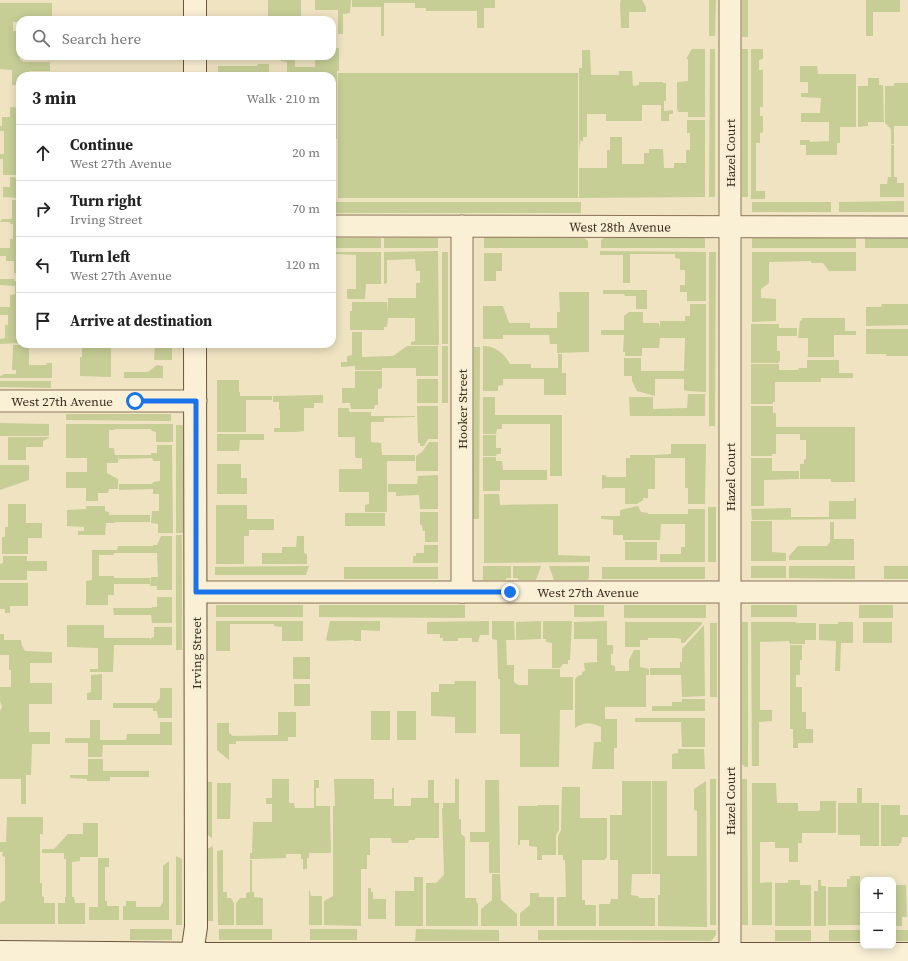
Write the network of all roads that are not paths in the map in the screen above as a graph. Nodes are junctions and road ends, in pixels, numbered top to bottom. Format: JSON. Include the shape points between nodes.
{"nodes":[{"id":1,"x":195,"y":0,"type":"edge"},
{"id":2,"x":730,"y":0,"type":"edge"},
{"id":3,"x":195,"y":16,"type":"edge"},
{"id":4,"x":195,"y":60,"type":"edge"},
{"id":5,"x":195,"y":72,"type":"edge"},
{"id":6,"x":336,"y":226,"type":"edge"},
{"id":7,"x":462,"y":226,"type":"junction"},
{"id":8,"x":730,"y":227,"type":"junction"},
{"id":9,"x":908,"y":227,"type":"edge"},
{"id":10,"x":195,"y":348,"type":"edge"},
{"id":11,"x":0,"y":401,"type":"edge"},
{"id":12,"x":196,"y":401,"type":"junction"},
{"id":13,"x":196,"y":592,"type":"junction"},
{"id":14,"x":462,"y":592,"type":"junction"},
{"id":15,"x":730,"y":592,"type":"junction"},
{"id":16,"x":908,"y":592,"type":"edge"},
{"id":17,"x":0,"y":952,"type":"edge"},
{"id":18,"x":730,"y":954,"type":"junction"},
{"id":19,"x":908,"y":954,"type":"edge"},
{"id":20,"x":191,"y":957,"type":"edge"},
{"id":21,"x":550,"y":958,"type":"edge"}],
"edges":[{"from":1,"to":3,"type":"street"},
{"from":2,"to":8,"type":"street","name":"Hazel Court"},
{"from":4,"to":5,"type":"street"},
{"from":6,"to":7,"type":"street","name":"West 28th Avenue"},
{"from":7,"to":8,"type":"street","name":"West 28th Avenue"},
{"from":7,"to":14,"type":"street","name":"Hooker Street"},
{"from":8,"to":9,"type":"street","name":"West 28th Avenue"},
{"from":8,"to":15,"type":"street","name":"Hazel Court"},
{"from":10,"to":12,"type":"street","name":"Irving Street"},
{"from":11,"to":12,"type":"street","name":"West 27th Avenue"},
{"from":12,"to":13,"type":"street","name":"Irving Street"},
{"from":13,"to":14,"type":"street","name":"West 27th Avenue"},
{"from":13,"to":20,"type":"street","name":"Irving Street","via":[[196,927]]},
{"from":14,"to":15,"type":"street","name":"West 27th Avenue"},
{"from":15,"to":16,"type":"street","name":"West 27th Avenue"},
{"from":15,"to":18,"type":"street","name":"Hazel Court"},
{"from":17,"to":20,"type":"street"},
{"from":18,"to":19,"type":"street"},
{"from":18,"to":21,"type":"street"},
{"from":20,"to":21,"type":"street"}]}
